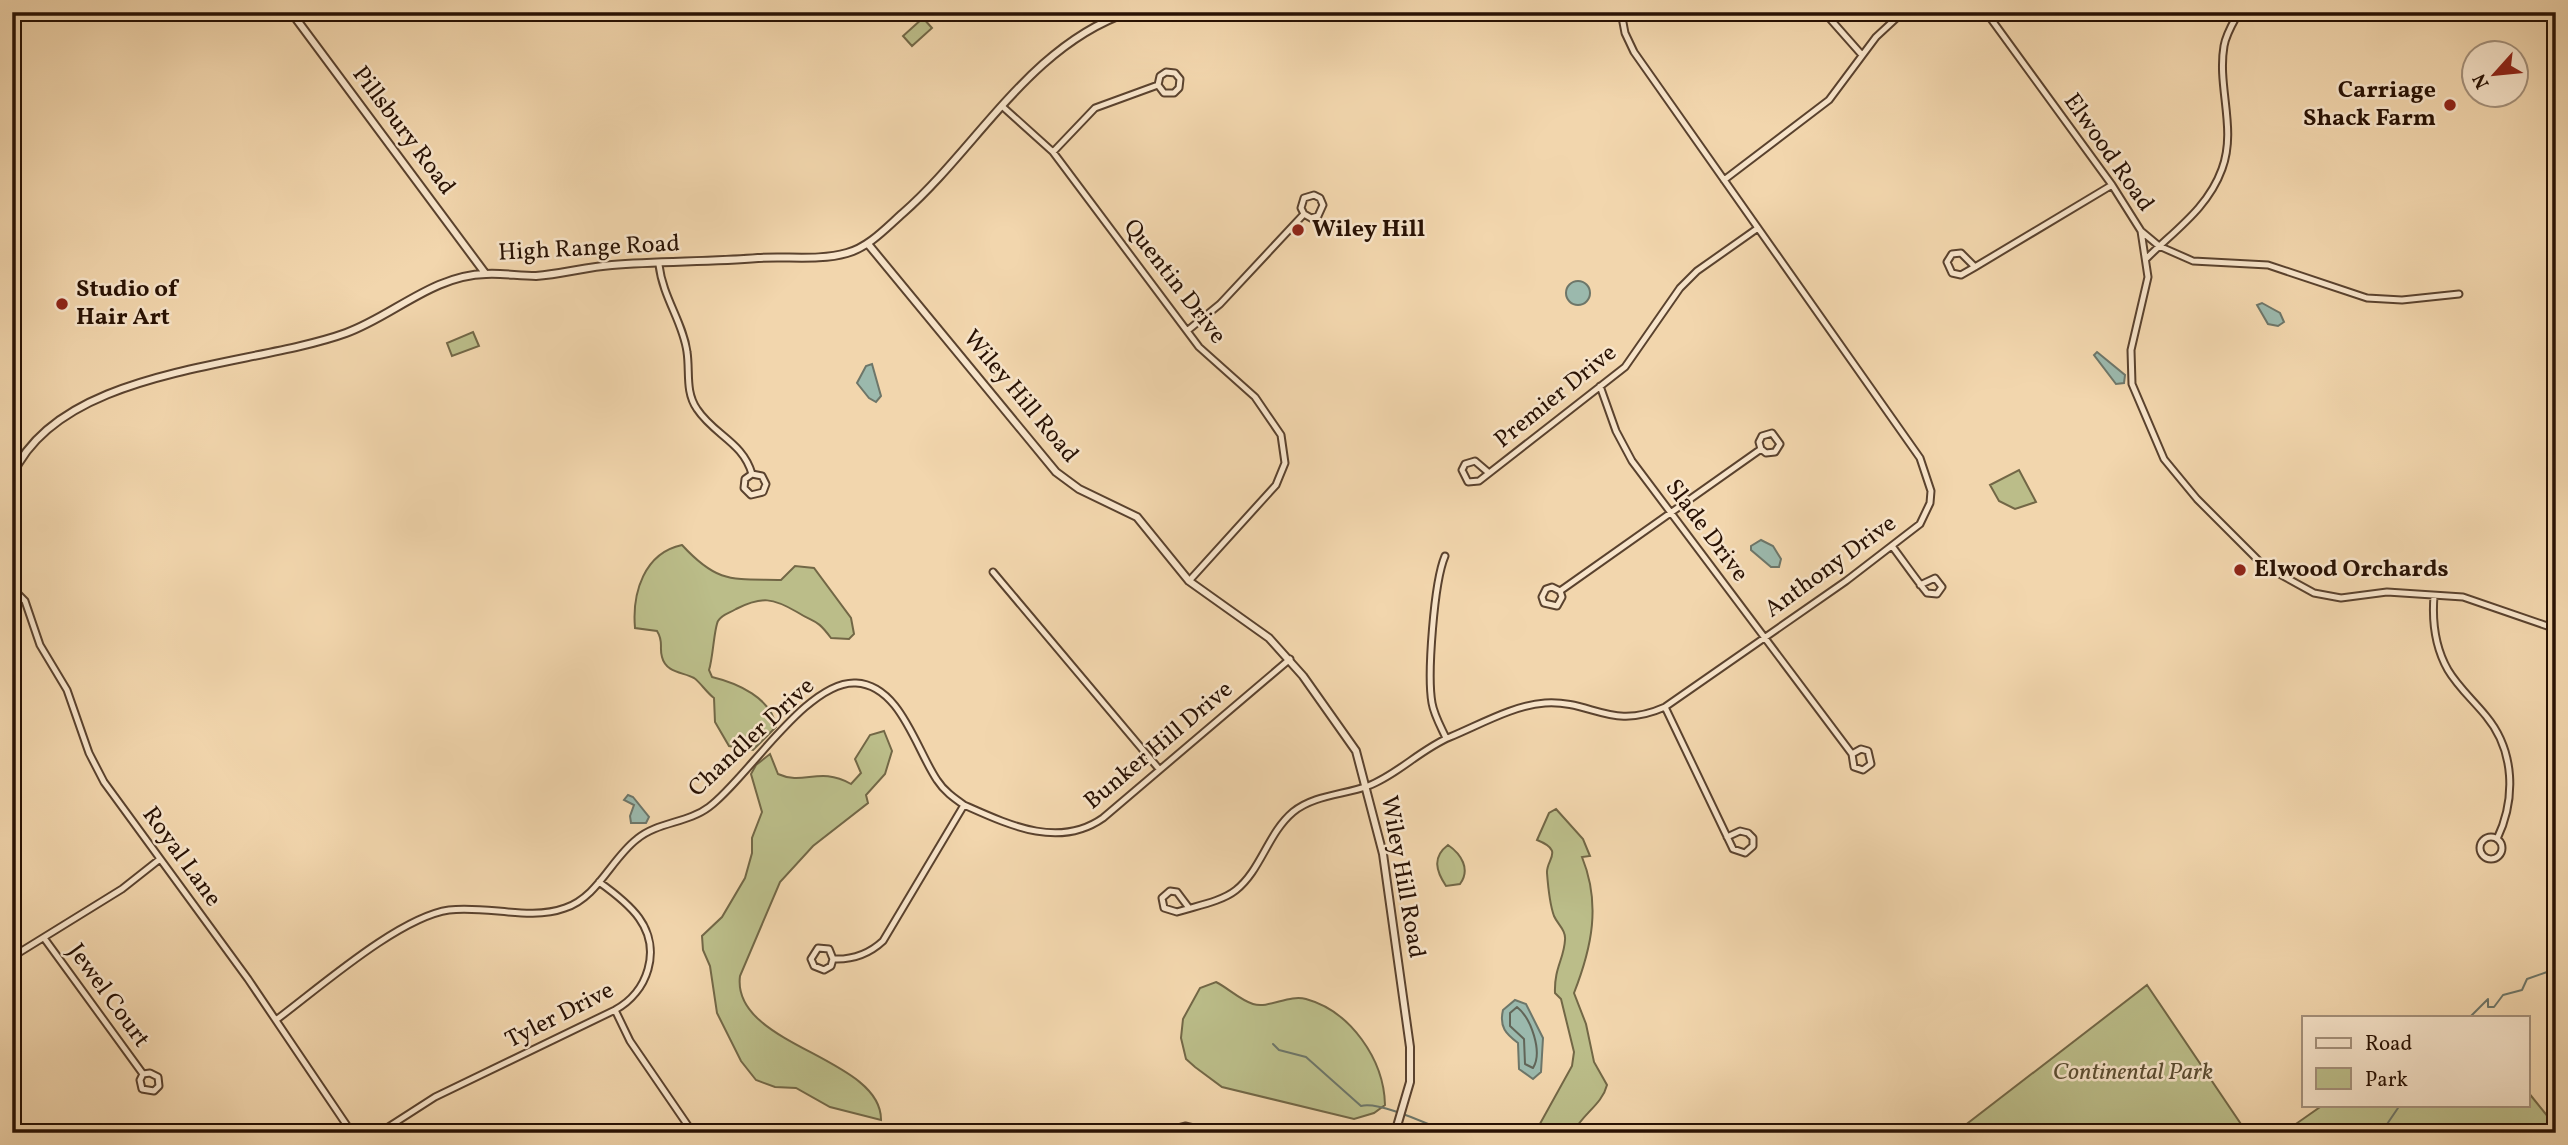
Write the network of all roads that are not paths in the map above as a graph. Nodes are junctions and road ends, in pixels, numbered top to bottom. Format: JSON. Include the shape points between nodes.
{"nodes":[{"id":1,"x":291,"y":12,"type":"edge"},
{"id":2,"x":1129,"y":12,"type":"edge"},
{"id":3,"x":1824,"y":12,"type":"edge"},
{"id":4,"x":1903,"y":12,"type":"edge"},
{"id":5,"x":1986,"y":12,"type":"edge"},
{"id":6,"x":2239,"y":12,"type":"edge"},
{"id":7,"x":1623,"y":13,"type":"edge"},
{"id":8,"x":1862,"y":55,"type":"junction"},
{"id":9,"x":1158,"y":85,"type":"junction"},
{"id":10,"x":1003,"y":107,"type":"junction"},
{"id":11,"x":1053,"y":152,"type":"junction"},
{"id":12,"x":1724,"y":180,"type":"junction"},
{"id":13,"x":2112,"y":185,"type":"junction"},
{"id":14,"x":1304,"y":214,"type":"junction"},
{"id":15,"x":1758,"y":228,"type":"junction"},
{"id":16,"x":2141,"y":231,"type":"junction"},
{"id":17,"x":868,"y":244,"type":"junction"},
{"id":18,"x":2159,"y":246,"type":"junction"},
{"id":19,"x":2147,"y":258,"type":"junction"},
{"id":20,"x":659,"y":265,"type":"junction"},
{"id":21,"x":1975,"y":267,"type":"junction"},
{"id":22,"x":485,"y":273,"type":"junction"},
{"id":23,"x":2459,"y":294,"type":"dead end"},
{"id":24,"x":1187,"y":331,"type":"junction"},
{"id":25,"x":1600,"y":386,"type":"junction"},
{"id":26,"x":1761,"y":449,"type":"junction"},
{"id":27,"x":1489,"y":473,"type":"junction"},
{"id":28,"x":752,"y":474,"type":"junction"},
{"id":29,"x":12,"y":476,"type":"edge"},
{"id":30,"x":1671,"y":512,"type":"junction"},
{"id":31,"x":1892,"y":546,"type":"junction"},
{"id":32,"x":1445,"y":556,"type":"dead end"},
{"id":33,"x":993,"y":572,"type":"dead end"},
{"id":34,"x":1189,"y":581,"type":"junction"},
{"id":35,"x":1920,"y":585,"type":"dead end"},
{"id":36,"x":12,"y":588,"type":"edge"},
{"id":37,"x":1560,"y":591,"type":"dead end"},
{"id":38,"x":2434,"y":596,"type":"junction"},
{"id":39,"x":2556,"y":629,"type":"edge"},
{"id":40,"x":1764,"y":637,"type":"junction"},
{"id":41,"x":1290,"y":659,"type":"junction"},
{"id":42,"x":1665,"y":707,"type":"junction"},
{"id":43,"x":1446,"y":738,"type":"junction"},
{"id":44,"x":1852,"y":754,"type":"junction"},
{"id":45,"x":1159,"y":769,"type":"junction"},
{"id":46,"x":1366,"y":786,"type":"junction"},
{"id":47,"x":964,"y":805,"type":"junction"},
{"id":48,"x":1727,"y":836,"type":"junction"},
{"id":49,"x":2497,"y":839,"type":"junction"},
{"id":50,"x":160,"y":859,"type":"junction"},
{"id":51,"x":599,"y":882,"type":"junction"},
{"id":52,"x":1189,"y":908,"type":"junction"},
{"id":53,"x":44,"y":938,"type":"junction"},
{"id":54,"x":12,"y":957,"type":"edge"},
{"id":55,"x":833,"y":959,"type":"junction"},
{"id":56,"x":615,"y":1010,"type":"junction"},
{"id":57,"x":276,"y":1020,"type":"junction"},
{"id":58,"x":144,"y":1074,"type":"dead end"},
{"id":59,"x":2556,"y":1115,"type":"edge"},
{"id":60,"x":689,"y":1131,"type":"edge"},
{"id":61,"x":352,"y":1133,"type":"edge"},
{"id":62,"x":379,"y":1133,"type":"edge"},
{"id":63,"x":1157,"y":1133,"type":"edge"},
{"id":64,"x":1216,"y":1133,"type":"edge"},
{"id":65,"x":1395,"y":1133,"type":"edge"},
{"id":66,"x":2547,"y":1133,"type":"edge"}],
"edges":[{"from":1,"to":22,"type":"street","name":"Pillsbury Road"},
{"from":2,"to":10,"type":"street","name":"High Range Road","via":[[1088,31],[1051,58]]},
{"from":3,"to":8,"type":"street"},
{"from":4,"to":8,"type":"street"},
{"from":5,"to":13,"type":"street","name":"Elwood Road"},
{"from":6,"to":18,"type":"street","via":[[2223,52],[2228,136],[2222,169],[2200,207]]},
{"from":7,"to":12,"type":"street","name":"Anthony Drive","via":[[1625,33],[1634,52]]},
{"from":8,"to":12,"type":"street","via":[[1829,100]]},
{"from":9,"to":9,"type":"street","via":[[1166,72],[1180,79],[1174,93],[1164,93]]},
{"from":9,"to":11,"type":"street","via":[[1095,108]]},
{"from":10,"to":11,"type":"street","name":"Quentin Drive"},
{"from":10,"to":17,"type":"street","name":"High Range Road","via":[[914,204]]},
{"from":11,"to":24,"type":"street","name":"Quentin Drive"},
{"from":12,"to":15,"type":"street","name":"Anthony Drive"},
{"from":13,"to":16,"type":"street","name":"Elwood Road"},
{"from":13,"to":21,"type":"street"},
{"from":14,"to":14,"type":"street","via":[[1315,217],[1321,213],[1320,198],[1304,198]]},
{"from":14,"to":24,"type":"street","via":[[1226,298]]},
{"from":15,"to":25,"type":"street","name":"Premier Drive","via":[[1688,280],[1633,358]]},
{"from":15,"to":31,"type":"street","name":"Anthony Drive","via":[[1926,469],[1931,491],[1926,514]]},
{"from":16,"to":18,"type":"street"},
{"from":16,"to":19,"type":"street","name":"Elwood Road"},
{"from":17,"to":20,"type":"street","name":"High Range Road","via":[[835,255]]},
{"from":17,"to":34,"type":"street","name":"Wiley Hill Road","via":[[1055,471],[1079,489],[1137,517]]},
{"from":18,"to":19,"type":"street"},
{"from":18,"to":23,"type":"street","via":[[2193,261],[2268,265],[2367,298],[2402,300]]},
{"from":19,"to":38,"type":"street","name":"Elwood Road","via":[[2145,300],[2131,350],[2131,378],[2156,443],[2181,482],[2254,558],[2303,588],[2336,598],[2387,592]]},
{"from":20,"to":22,"type":"street","name":"High Range Road","via":[[610,265],[536,276]]},
{"from":20,"to":28,"type":"street","via":[[663,292],[686,348],[692,400],[741,450]]},
{"from":21,"to":21,"type":"street","via":[[1956,275],[1948,269],[1948,260],[1961,253]]},
{"from":22,"to":29,"type":"street","name":"High Range Road","via":[[422,292],[345,334],[272,354],[191,368],[109,396],[79,410],[37,440]]},
{"from":24,"to":34,"type":"street","name":"Quentin Drive","via":[[1207,356],[1259,402],[1281,435],[1285,458],[1273,490]]},
{"from":25,"to":27,"type":"street","name":"Premier Drive"},
{"from":25,"to":30,"type":"street","name":"Slade Drive","via":[[1625,452]]},
{"from":26,"to":26,"type":"street","via":[[1775,452],[1780,447],[1778,437],[1762,436]]},
{"from":26,"to":30,"type":"street"},
{"from":27,"to":27,"type":"street","name":"Premier Drive","via":[[1472,483],[1465,480],[1462,470],[1475,461]]},
{"from":28,"to":28,"type":"street","via":[[745,479],[744,488],[751,495],[760,495],[766,481],[762,475]]},
{"from":30,"to":37,"type":"street"},
{"from":30,"to":40,"type":"street","name":"Slade Drive"},
{"from":31,"to":35,"type":"street"},
{"from":31,"to":40,"type":"street","name":"Anthony Drive"},
{"from":32,"to":43,"type":"street","via":[[1437,577],[1431,688]]},
{"from":33,"to":45,"type":"street"},
{"from":34,"to":41,"type":"street","name":"Wiley Hill Road","via":[[1260,631]]},
{"from":36,"to":50,"type":"street","name":"Royal Lane","via":[[24,601],[40,645],[67,690],[96,770]]},
{"from":38,"to":39,"type":"street","name":"Elwood Road","via":[[2474,599]]},
{"from":38,"to":49,"type":"street","via":[[2434,627],[2443,660],[2492,723],[2507,758],[2509,804]]},
{"from":40,"to":42,"type":"street","name":"Anthony Drive"},
{"from":40,"to":44,"type":"street","name":"Slade Drive"},
{"from":41,"to":45,"type":"street","name":"Bunker Hill Drive"},
{"from":41,"to":46,"type":"street","name":"Wiley Hill Road","via":[[1348,737]]},
{"from":42,"to":43,"type":"street","name":"Anthony Drive","via":[[1615,717],[1541,703]]},
{"from":42,"to":48,"type":"street"},
{"from":43,"to":46,"type":"street","name":"Anthony Drive"},
{"from":44,"to":44,"type":"street","name":"Slade Drive","via":[[1857,769],[1871,764],[1872,757],[1864,749]]},
{"from":45,"to":47,"type":"street","name":"Bunker Hill Drive","via":[[1093,824],[1066,834],[1043,834]]},
{"from":46,"to":52,"type":"street","name":"Anthony Drive","via":[[1299,808],[1239,887]]},
{"from":46,"to":65,"type":"street","name":"Wiley Hill Road","via":[[1384,862],[1412,1058]]},
{"from":47,"to":51,"type":"street","name":"Chandler Drive","via":[[938,781],[887,696],[867,685],[844,684],[827,690],[805,709],[717,801],[638,838]]},
{"from":47,"to":55,"type":"street","via":[[883,941],[858,957]]},
{"from":48,"to":48,"type":"street","via":[[1738,853],[1747,853],[1753,846],[1748,832]]},
{"from":49,"to":49,"type":"street","via":[[2502,853],[2485,858],[2482,842]]},
{"from":50,"to":53,"type":"street"},
{"from":50,"to":57,"type":"street","name":"Royal Lane"},
{"from":51,"to":56,"type":"street","name":"Tyler Drive","via":[[637,915],[650,947],[649,970],[642,986]]},
{"from":51,"to":57,"type":"street","name":"Chandler Drive","via":[[579,901],[558,911],[464,909],[424,916]]},
{"from":52,"to":52,"type":"street","via":[[1170,912],[1162,898],[1166,892],[1177,892]]},
{"from":53,"to":54,"type":"street"},
{"from":53,"to":58,"type":"street","name":"Jewel Court"},
{"from":55,"to":55,"type":"street","via":[[829,949],[822,947],[811,959],[824,970]]},
{"from":56,"to":60,"type":"street"},
{"from":56,"to":62,"type":"street","name":"Tyler Drive","via":[[435,1097]]},
{"from":57,"to":61,"type":"street","name":"Royal Lane"},
{"from":59,"to":66,"type":"street"},
{"from":63,"to":64,"type":"street","via":[[1185,1126]]}]}
